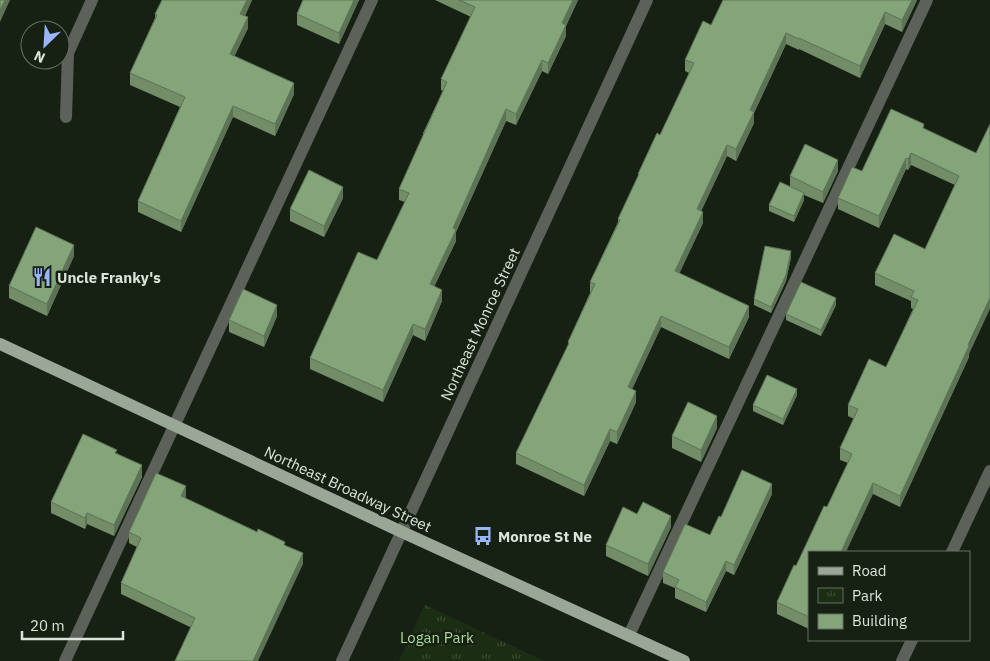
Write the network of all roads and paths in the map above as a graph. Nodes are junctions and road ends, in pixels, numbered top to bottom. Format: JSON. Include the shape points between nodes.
{"nodes":[{"id":1,"x":92,"y":0,"type":"edge"},
{"id":2,"x":372,"y":0,"type":"edge"},
{"id":3,"x":647,"y":0,"type":"edge"},
{"id":4,"x":927,"y":0,"type":"edge"},
{"id":5,"x":66,"y":117,"type":"dead end"},
{"id":6,"x":0,"y":344,"type":"edge"},
{"id":7,"x":174,"y":426,"type":"junction"},
{"id":8,"x":990,"y":471,"type":"edge"},
{"id":9,"x":402,"y":532,"type":"junction"},
{"id":10,"x":952,"y":551,"type":"edge"},
{"id":11,"x":629,"y":635,"type":"junction"},
{"id":12,"x":912,"y":641,"type":"edge"},
{"id":13,"x":65,"y":661,"type":"edge"},
{"id":14,"x":342,"y":661,"type":"edge"},
{"id":15,"x":684,"y":661,"type":"edge"},
{"id":16,"x":902,"y":661,"type":"edge"}],
"edges":[{"from":1,"to":5,"type":"street","via":[[68,53]]},
{"from":2,"to":7,"type":"street"},
{"from":3,"to":9,"type":"street","name":"Northeast Monroe Street"},
{"from":4,"to":11,"type":"street"},
{"from":6,"to":7,"type":"main road","name":"Northeast Broadway Street"},
{"from":7,"to":9,"type":"main road","name":"Northeast Broadway Street"},
{"from":7,"to":13,"type":"street"},
{"from":8,"to":10,"type":"street"},
{"from":9,"to":11,"type":"main road","name":"Northeast Broadway Street"},
{"from":9,"to":14,"type":"street","name":"Northeast Monroe Street"},
{"from":11,"to":15,"type":"main road","name":"Northeast Broadway Street"},
{"from":12,"to":16,"type":"street"}]}
